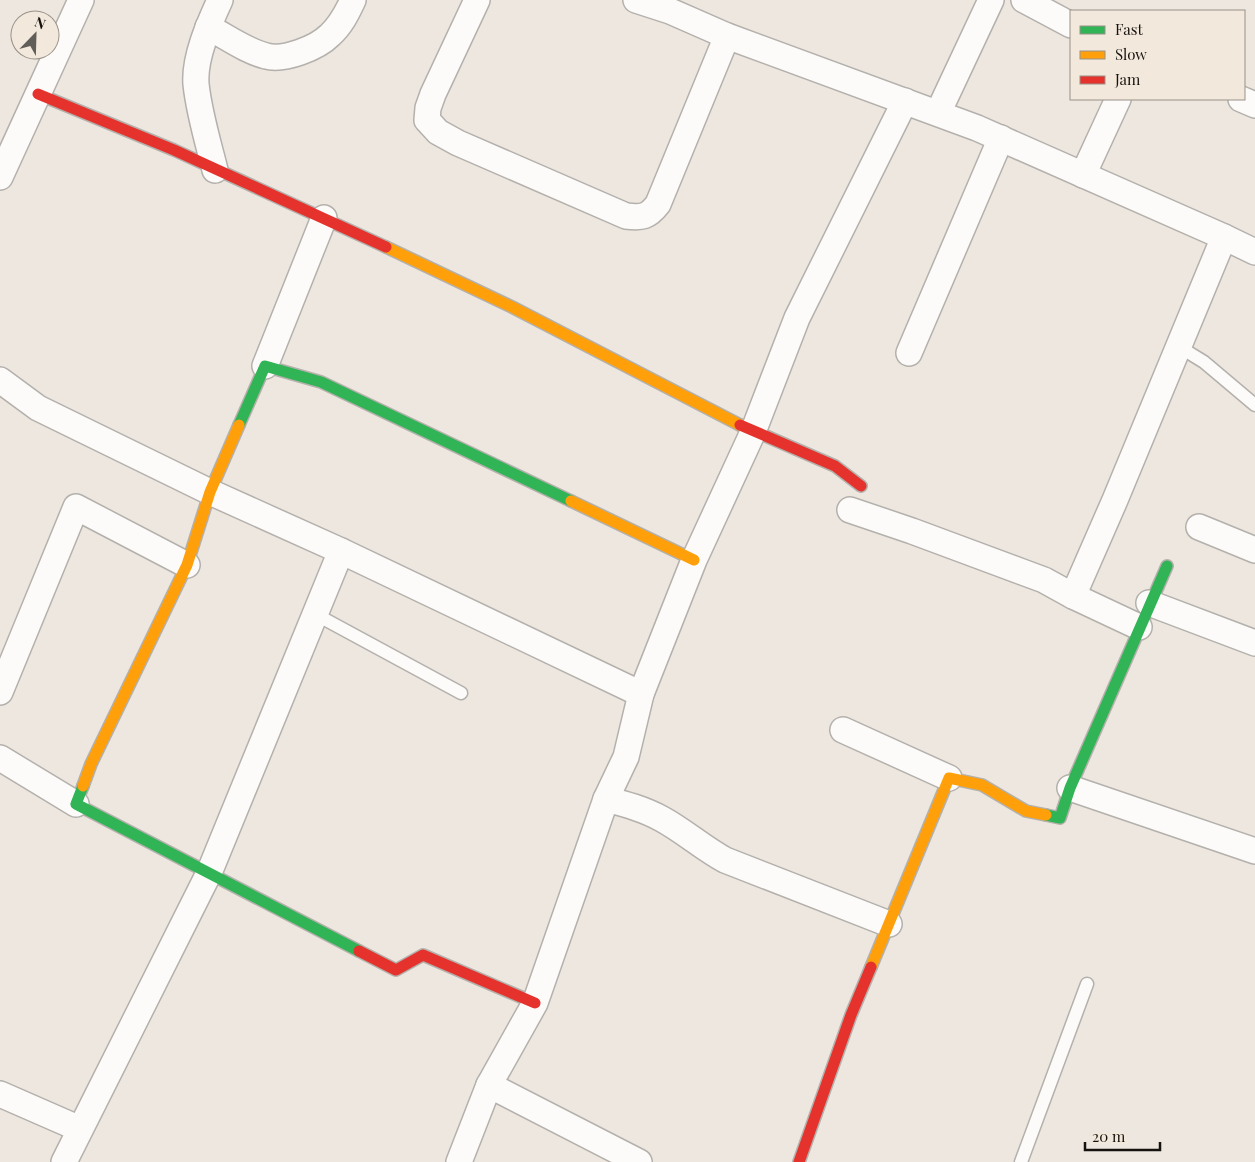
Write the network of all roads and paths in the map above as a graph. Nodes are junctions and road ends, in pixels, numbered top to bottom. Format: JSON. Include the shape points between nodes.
{"nodes":[{"id":1,"x":81,"y":0,"type":"edge"},
{"id":2,"x":220,"y":0,"type":"edge"},
{"id":3,"x":353,"y":0,"type":"edge"},
{"id":4,"x":477,"y":0,"type":"edge"},
{"id":5,"x":636,"y":0,"type":"edge"},
{"id":6,"x":990,"y":0,"type":"edge"},
{"id":7,"x":1024,"y":0,"type":"edge"},
{"id":8,"x":672,"y":5,"type":"edge"},
{"id":9,"x":1070,"y":24,"type":"edge"},
{"id":10,"x":208,"y":27,"type":"junction"},
{"id":11,"x":727,"y":36,"type":"junction"},
{"id":12,"x":38,"y":94,"type":"junction"},
{"id":13,"x":1118,"y":100,"type":"edge"},
{"id":14,"x":1243,"y":100,"type":"edge"},
{"id":15,"x":905,"y":101,"type":"junction"},
{"id":16,"x":1255,"y":105,"type":"edge"},
{"id":17,"x":938,"y":113,"type":"junction"},
{"id":18,"x":1001,"y":138,"type":"junction"},
{"id":19,"x":215,"y":170,"type":"junction"},
{"id":20,"x":1083,"y":175,"type":"junction"},
{"id":21,"x":0,"y":177,"type":"edge"},
{"id":22,"x":324,"y":218,"type":"junction"},
{"id":23,"x":1224,"y":237,"type":"junction"},
{"id":24,"x":1255,"y":252,"type":"edge"},
{"id":25,"x":1178,"y":346,"type":"junction"},
{"id":26,"x":909,"y":353,"type":"dead end"},
{"id":27,"x":265,"y":366,"type":"junction"},
{"id":28,"x":0,"y":380,"type":"edge"},
{"id":29,"x":1255,"y":405,"type":"edge"},
{"id":30,"x":753,"y":432,"type":"junction"},
{"id":31,"x":861,"y":486,"type":"dead end"},
{"id":32,"x":210,"y":492,"type":"junction"},
{"id":33,"x":850,"y":510,"type":"dead end"},
{"id":34,"x":1199,"y":527,"type":"dead end"},
{"id":35,"x":1255,"y":550,"type":"edge"},
{"id":36,"x":340,"y":551,"type":"junction"},
{"id":37,"x":694,"y":560,"type":"junction"},
{"id":38,"x":187,"y":565,"type":"junction"},
{"id":39,"x":1167,"y":566,"type":"dead end"},
{"id":40,"x":1072,"y":596,"type":"junction"},
{"id":41,"x":1149,"y":603,"type":"junction"},
{"id":42,"x":315,"y":614,"type":"junction"},
{"id":43,"x":1139,"y":626,"type":"junction"},
{"id":44,"x":1255,"y":643,"type":"edge"},
{"id":45,"x":0,"y":692,"type":"edge"},
{"id":46,"x":461,"y":693,"type":"dead end"},
{"id":47,"x":641,"y":694,"type":"junction"},
{"id":48,"x":842,"y":730,"type":"dead end"},
{"id":49,"x":0,"y":758,"type":"edge"},
{"id":50,"x":949,"y":778,"type":"junction"},
{"id":51,"x":1070,"y":788,"type":"junction"},
{"id":52,"x":606,"y":798,"type":"junction"},
{"id":53,"x":76,"y":804,"type":"junction"},
{"id":54,"x":1255,"y":851,"type":"edge"},
{"id":55,"x":209,"y":873,"type":"junction"},
{"id":56,"x":889,"y":924,"type":"junction"},
{"id":57,"x":1087,"y":984,"type":"dead end"},
{"id":58,"x":536,"y":1003,"type":"junction"},
{"id":59,"x":489,"y":1085,"type":"junction"},
{"id":60,"x":0,"y":1094,"type":"edge"},
{"id":61,"x":80,"y":1129,"type":"junction"},
{"id":62,"x":64,"y":1162,"type":"edge"},
{"id":63,"x":459,"y":1162,"type":"edge"},
{"id":64,"x":639,"y":1162,"type":"edge"},
{"id":65,"x":799,"y":1162,"type":"edge"},
{"id":66,"x":1021,"y":1162,"type":"edge"}],
"edges":[{"from":1,"to":12,"type":"street"},
{"from":2,"to":10,"type":"street"},
{"from":3,"to":10,"type":"street","via":[[329,37],[291,56],[268,57]]},
{"from":4,"to":11,"type":"street","via":[[433,94],[428,120],[438,132],[458,143],[632,217],[651,213],[658,204]]},
{"from":5,"to":8,"type":"street"},
{"from":6,"to":17,"type":"street"},
{"from":7,"to":9,"type":"street"},
{"from":8,"to":11,"type":"street"},
{"from":10,"to":19,"type":"street","via":[[196,83]]},
{"from":11,"to":15,"type":"street"},
{"from":12,"to":19,"type":"street"},
{"from":12,"to":21,"type":"street"},
{"from":13,"to":20,"type":"street"},
{"from":14,"to":16,"type":"street"},
{"from":15,"to":17,"type":"street"},
{"from":15,"to":30,"type":"street","via":[[797,318]]},
{"from":17,"to":18,"type":"street"},
{"from":18,"to":20,"type":"street"},
{"from":18,"to":26,"type":"street"},
{"from":19,"to":22,"type":"street"},
{"from":20,"to":23,"type":"street"},
{"from":22,"to":27,"type":"street"},
{"from":22,"to":30,"type":"street","via":[[512,307]]},
{"from":23,"to":24,"type":"street"},
{"from":23,"to":25,"type":"street"},
{"from":25,"to":29,"type":"lane","via":[[1204,362]]},
{"from":25,"to":40,"type":"street"},
{"from":27,"to":32,"type":"street"},
{"from":27,"to":37,"type":"street","via":[[321,382]]},
{"from":28,"to":32,"type":"street","via":[[38,408]]},
{"from":30,"to":31,"type":"street","via":[[835,466]]},
{"from":30,"to":37,"type":"street"},
{"from":32,"to":36,"type":"street"},
{"from":32,"to":38,"type":"street"},
{"from":33,"to":40,"type":"street","via":[[1044,580]]},
{"from":34,"to":35,"type":"street"},
{"from":36,"to":42,"type":"street"},
{"from":36,"to":47,"type":"street"},
{"from":37,"to":47,"type":"street"},
{"from":38,"to":45,"type":"street","via":[[76,506]]},
{"from":38,"to":53,"type":"street","via":[[91,764]]},
{"from":39,"to":41,"type":"street"},
{"from":40,"to":43,"type":"street"},
{"from":41,"to":43,"type":"street"},
{"from":41,"to":44,"type":"street"},
{"from":42,"to":46,"type":"lane"},
{"from":42,"to":55,"type":"street"},
{"from":43,"to":51,"type":"street"},
{"from":47,"to":52,"type":"street","via":[[626,757]]},
{"from":48,"to":50,"type":"street"},
{"from":49,"to":53,"type":"street"},
{"from":50,"to":51,"type":"street","via":[[982,785],[1026,811],[1060,818]]},
{"from":50,"to":56,"type":"street"},
{"from":51,"to":54,"type":"street"},
{"from":52,"to":56,"type":"street","via":[[662,819],[725,860]]},
{"from":52,"to":58,"type":"street"},
{"from":53,"to":55,"type":"street"},
{"from":55,"to":58,"type":"street","via":[[396,970],[423,955]]},
{"from":55,"to":61,"type":"street"},
{"from":56,"to":65,"type":"street","via":[[851,1015]]},
{"from":57,"to":66,"type":"lane"},
{"from":58,"to":59,"type":"street"},
{"from":59,"to":63,"type":"street"},
{"from":59,"to":64,"type":"street"},
{"from":60,"to":61,"type":"street"},
{"from":61,"to":62,"type":"street"}]}
